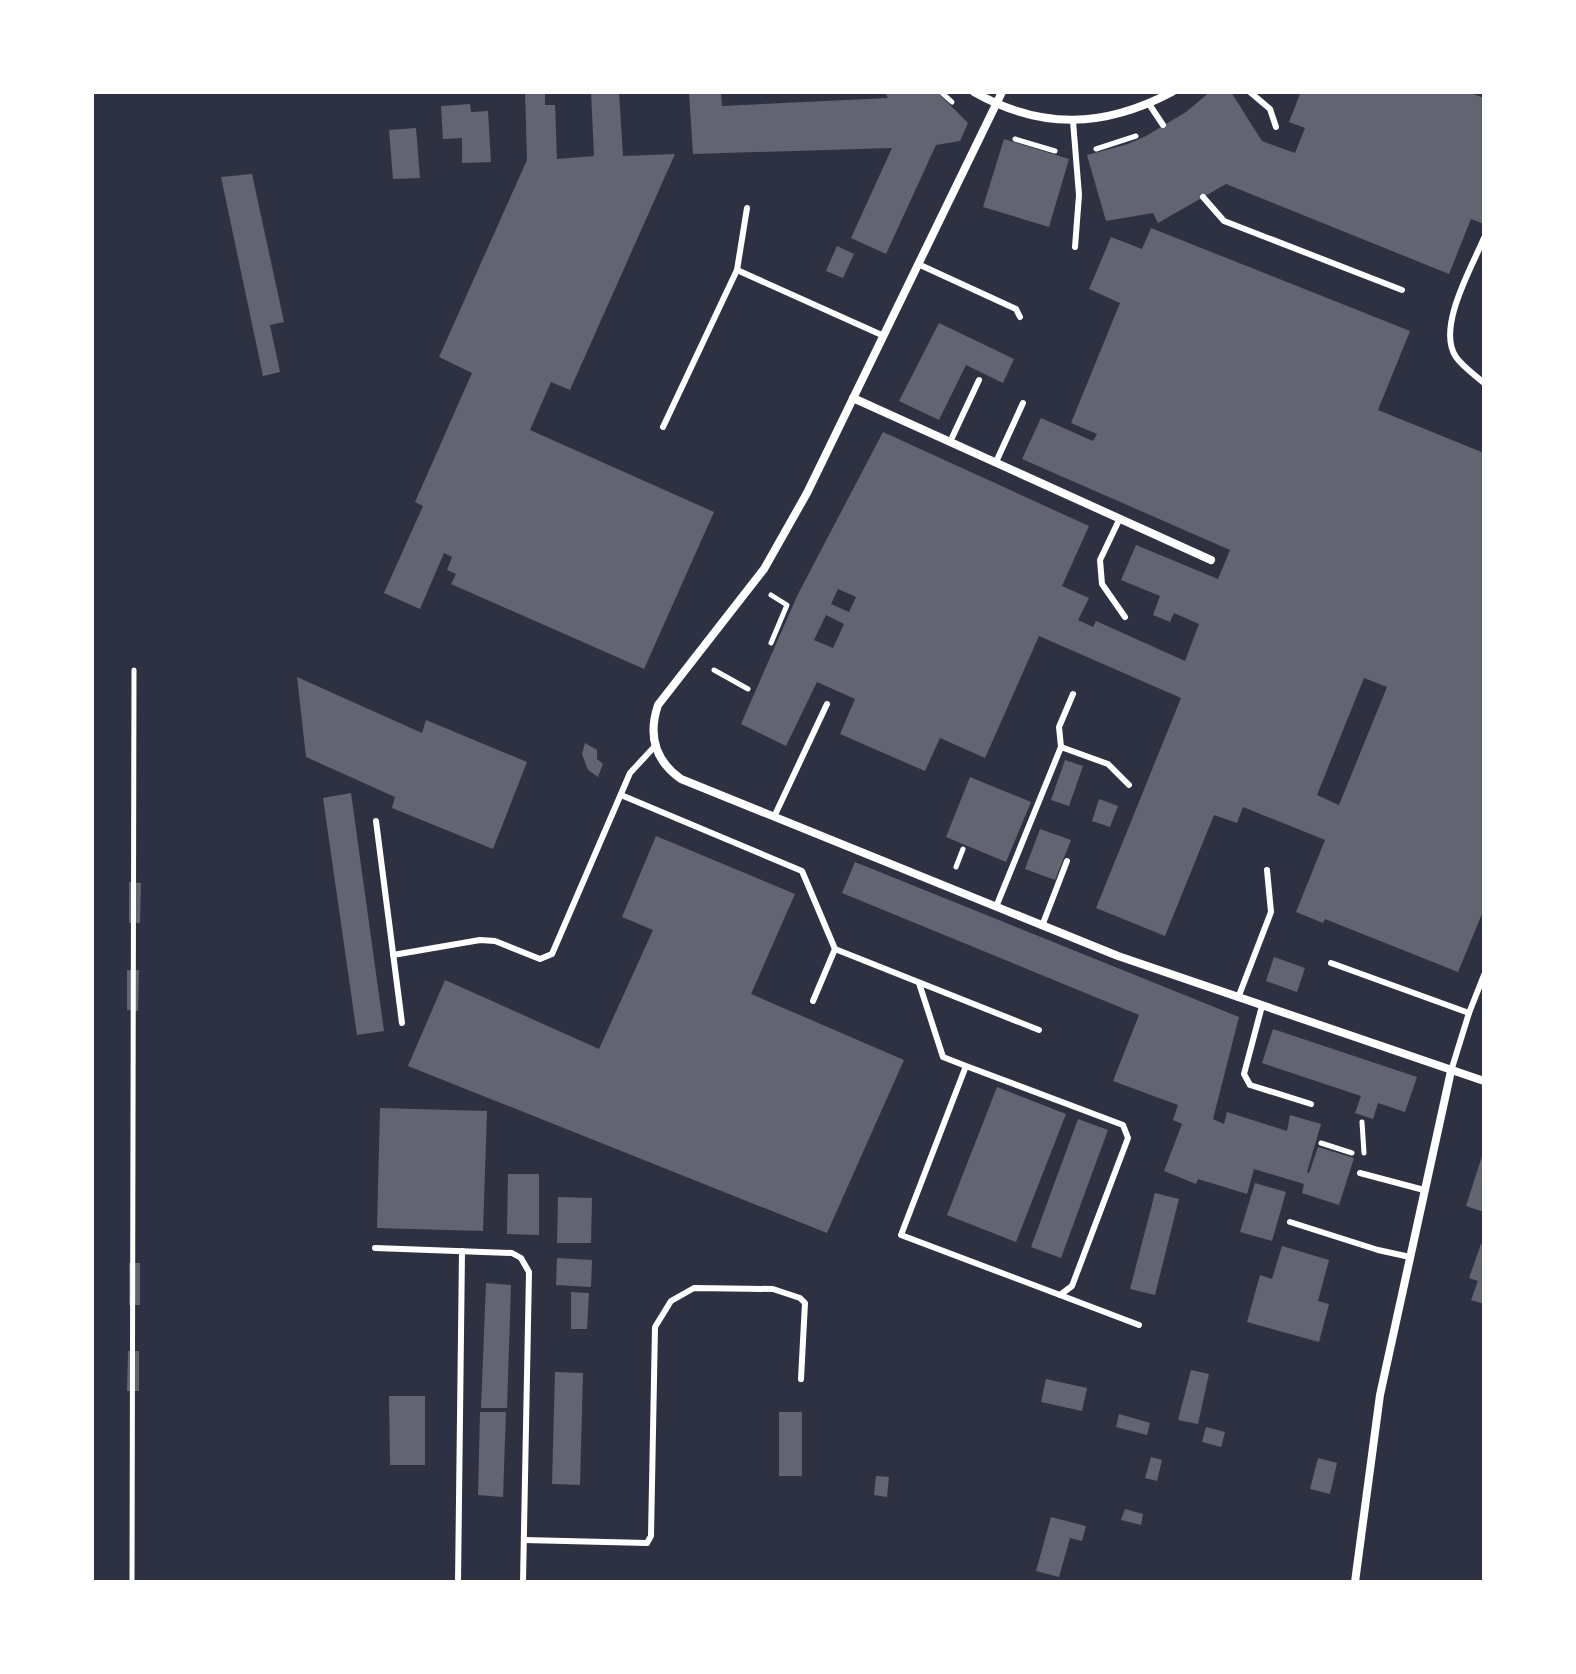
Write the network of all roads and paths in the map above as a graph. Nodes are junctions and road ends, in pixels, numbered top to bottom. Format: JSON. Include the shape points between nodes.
{"nodes":[{"id":1,"x":974,"y":92,"type":"edge"},
{"id":2,"x":1002,"y":92,"type":"edge"},
{"id":3,"x":1172,"y":92,"type":"edge"},
{"id":4,"x":1250,"y":92,"type":"edge"},
{"id":5,"x":1149,"y":104,"type":"junction"},
{"id":6,"x":996,"y":105,"type":"junction"},
{"id":7,"x":1073,"y":121,"type":"junction"},
{"id":8,"x":1163,"y":125,"type":"dead end"},
{"id":9,"x":1276,"y":127,"type":"dead end"},
{"id":10,"x":1203,"y":197,"type":"dead end"},
{"id":11,"x":747,"y":208,"type":"dead end"},
{"id":12,"x":1484,"y":238,"type":"edge"},
{"id":13,"x":1075,"y":247,"type":"dead end"},
{"id":14,"x":918,"y":264,"type":"junction"},
{"id":15,"x":737,"y":270,"type":"junction"},
{"id":16,"x":1402,"y":290,"type":"dead end"},
{"id":17,"x":1020,"y":317,"type":"dead end"},
{"id":18,"x":884,"y":336,"type":"junction"},
{"id":19,"x":979,"y":380,"type":"dead end"},
{"id":20,"x":1484,"y":383,"type":"edge"},
{"id":21,"x":853,"y":398,"type":"junction"},
{"id":22,"x":1023,"y":403,"type":"dead end"},
{"id":23,"x":663,"y":427,"type":"dead end"},
{"id":24,"x":950,"y":442,"type":"junction"},
{"id":25,"x":996,"y":462,"type":"junction"},
{"id":26,"x":1120,"y":518,"type":"junction"},
{"id":27,"x":1211,"y":560,"type":"dead end"},
{"id":28,"x":783,"y":615,"type":"dead end"},
{"id":29,"x":1125,"y":617,"type":"dead end"},
{"id":30,"x":771,"y":643,"type":"dead end"},
{"id":31,"x":696,"y":657,"type":"junction"},
{"id":32,"x":134,"y":670,"type":"dead end"},
{"id":33,"x":748,"y":689,"type":"dead end"},
{"id":34,"x":1073,"y":694,"type":"dead end"},
{"id":35,"x":827,"y":704,"type":"dead end"},
{"id":36,"x":655,"y":746,"type":"junction"},
{"id":37,"x":1061,"y":747,"type":"junction"},
{"id":38,"x":1129,"y":785,"type":"dead end"},
{"id":39,"x":621,"y":795,"type":"junction"},
{"id":40,"x":774,"y":817,"type":"junction"},
{"id":41,"x":376,"y":821,"type":"dead end"},
{"id":42,"x":1067,"y":861,"type":"dead end"},
{"id":43,"x":1267,"y":870,"type":"dead end"},
{"id":44,"x":996,"y":907,"type":"junction"},
{"id":45,"x":1042,"y":926,"type":"junction"},
{"id":46,"x":835,"y":949,"type":"junction"},
{"id":47,"x":393,"y":955,"type":"junction"},
{"id":48,"x":1331,"y":963,"type":"dead end"},
{"id":49,"x":1484,"y":975,"type":"edge"},
{"id":50,"x":919,"y":983,"type":"junction"},
{"id":51,"x":1238,"y":998,"type":"junction"},
{"id":52,"x":813,"y":1001,"type":"dead end"},
{"id":53,"x":1262,"y":1006,"type":"junction"},
{"id":54,"x":1469,"y":1013,"type":"junction"},
{"id":55,"x":402,"y":1023,"type":"dead end"},
{"id":56,"x":1039,"y":1030,"type":"dead end"},
{"id":57,"x":966,"y":1066,"type":"junction"},
{"id":58,"x":1451,"y":1071,"type":"junction"},
{"id":59,"x":1484,"y":1081,"type":"edge"},
{"id":60,"x":1311,"y":1104,"type":"dead end"},
{"id":61,"x":1321,"y":1143,"type":"dead end"},
{"id":62,"x":1364,"y":1157,"type":"dead end"},
{"id":63,"x":1360,"y":1173,"type":"dead end"},
{"id":64,"x":1424,"y":1190,"type":"junction"},
{"id":65,"x":1290,"y":1222,"type":"dead end"},
{"id":66,"x":375,"y":1248,"type":"dead end"},
{"id":67,"x":462,"y":1251,"type":"junction"},
{"id":68,"x":1410,"y":1257,"type":"junction"},
{"id":69,"x":1060,"y":1295,"type":"junction"},
{"id":70,"x":1139,"y":1325,"type":"dead end"},
{"id":71,"x":801,"y":1379,"type":"dead end"},
{"id":72,"x":524,"y":1540,"type":"junction"},
{"id":73,"x":132,"y":1582,"type":"edge"},
{"id":74,"x":458,"y":1582,"type":"edge"},
{"id":75,"x":523,"y":1582,"type":"edge"},
{"id":76,"x":1355,"y":1582,"type":"edge"}],
"edges":[{"from":1,"to":6,"type":"street"},
{"from":2,"to":6,"type":"street"},
{"from":3,"to":5,"type":"street"},
{"from":4,"to":9,"type":"lane","via":[[1270,109]]},
{"from":5,"to":7,"type":"street"},
{"from":5,"to":8,"type":"lane"},
{"from":6,"to":7,"type":"street"},
{"from":6,"to":14,"type":"street"},
{"from":7,"to":13,"type":"lane","via":[[1079,195]]},
{"from":10,"to":16,"type":"lane","via":[[1224,221]]},
{"from":11,"to":15,"type":"lane"},
{"from":12,"to":20,"type":"lane","via":[[1449,334],[1455,356]]},
{"from":14,"to":17,"type":"lane","via":[[1016,309]]},
{"from":14,"to":18,"type":"street"},
{"from":15,"to":18,"type":"lane"},
{"from":15,"to":23,"type":"lane"},
{"from":18,"to":21,"type":"street"},
{"from":19,"to":24,"type":"lane"},
{"from":21,"to":24,"type":"street"},
{"from":21,"to":31,"type":"street","via":[[764,569]]},
{"from":22,"to":25,"type":"lane"},
{"from":24,"to":25,"type":"street"},
{"from":25,"to":26,"type":"street"},
{"from":26,"to":27,"type":"street"},
{"from":26,"to":29,"type":"lane","via":[[1100,560],[1102,584]]},
{"from":28,"to":30,"type":"path"},
{"from":31,"to":33,"type":"path"},
{"from":31,"to":36,"type":"street","via":[[658,705],[652,732]]},
{"from":32,"to":73,"type":"path"},
{"from":34,"to":37,"type":"lane","via":[[1059,727]]},
{"from":35,"to":40,"type":"lane"},
{"from":36,"to":39,"type":"lane","via":[[630,773]]},
{"from":36,"to":40,"type":"street","via":[[663,764],[681,779]]},
{"from":37,"to":38,"type":"lane","via":[[1108,764]]},
{"from":37,"to":44,"type":"lane"},
{"from":39,"to":46,"type":"lane","via":[[802,871]]},
{"from":39,"to":47,"type":"lane","via":[[552,954],[540,959],[480,940]]},
{"from":40,"to":44,"type":"street"},
{"from":41,"to":47,"type":"lane"},
{"from":42,"to":45,"type":"lane"},
{"from":43,"to":51,"type":"lane","via":[[1271,912]]},
{"from":44,"to":45,"type":"street"},
{"from":45,"to":51,"type":"street"},
{"from":46,"to":50,"type":"lane"},
{"from":46,"to":52,"type":"lane"},
{"from":47,"to":55,"type":"lane"},
{"from":48,"to":54,"type":"lane"},
{"from":49,"to":54,"type":"lane"},
{"from":50,"to":56,"type":"lane"},
{"from":50,"to":57,"type":"lane","via":[[943,1057]]},
{"from":51,"to":53,"type":"street"},
{"from":53,"to":58,"type":"street"},
{"from":53,"to":60,"type":"lane","via":[[1244,1074],[1250,1085]]},
{"from":54,"to":58,"type":"lane"},
{"from":57,"to":69,"type":"lane","via":[[901,1235]]},
{"from":57,"to":69,"type":"lane","via":[[1123,1125],[1128,1138],[1072,1286]]},
{"from":58,"to":59,"type":"street"},
{"from":58,"to":64,"type":"street"},
{"from":61,"to":62,"type":"path"},
{"from":63,"to":64,"type":"lane"},
{"from":64,"to":68,"type":"street"},
{"from":65,"to":68,"type":"lane"},
{"from":66,"to":67,"type":"lane"},
{"from":67,"to":72,"type":"lane","via":[[512,1253],[529,1272]]},
{"from":67,"to":74,"type":"lane"},
{"from":68,"to":76,"type":"street","via":[[1380,1395]]},
{"from":69,"to":70,"type":"lane"},
{"from":71,"to":72,"type":"lane","via":[[805,1303],[800,1298],[773,1289],[694,1288],[671,1301],[655,1327],[647,1543]]},
{"from":72,"to":75,"type":"lane"}]}
